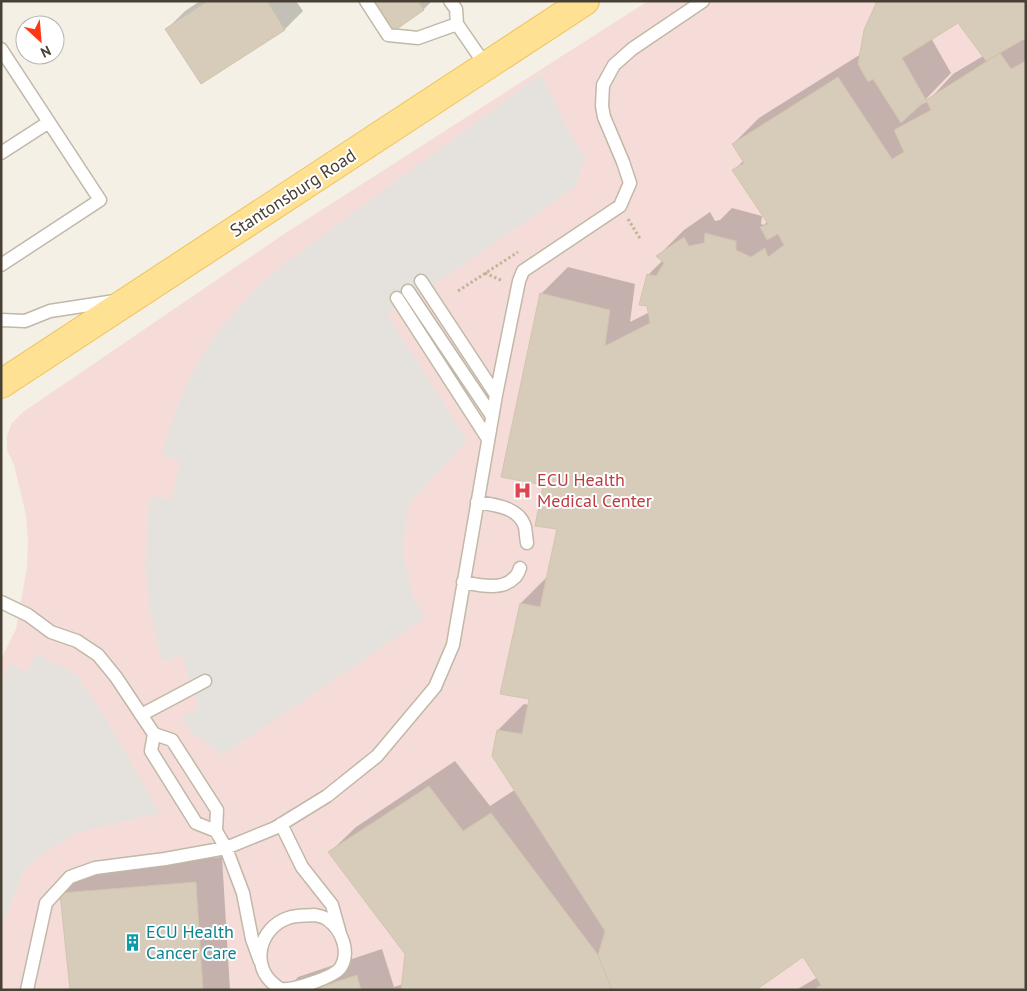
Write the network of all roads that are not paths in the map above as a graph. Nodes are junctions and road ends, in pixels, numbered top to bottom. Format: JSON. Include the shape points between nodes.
{"nodes":[{"id":1,"x":366,"y":1,"type":"edge"},
{"id":2,"x":450,"y":1,"type":"edge"},
{"id":3,"x":585,"y":1,"type":"edge"},
{"id":4,"x":703,"y":1,"type":"edge"},
{"id":5,"x":457,"y":24,"type":"junction"},
{"id":6,"x":1,"y":49,"type":"edge"},
{"id":7,"x":486,"y":66,"type":"junction"},
{"id":8,"x":49,"y":122,"type":"junction"},
{"id":9,"x":1,"y":153,"type":"edge"},
{"id":10,"x":1,"y":265,"type":"edge"},
{"id":11,"x":421,"y":281,"type":"dead end"},
{"id":12,"x":408,"y":291,"type":"dead end"},
{"id":13,"x":132,"y":298,"type":"junction"},
{"id":14,"x":396,"y":298,"type":"dead end"},
{"id":15,"x":1,"y":320,"type":"edge"},
{"id":16,"x":1,"y":384,"type":"edge"},
{"id":17,"x":496,"y":395,"type":"junction"},
{"id":18,"x":492,"y":416,"type":"junction"},
{"id":19,"x":488,"y":439,"type":"junction"},
{"id":20,"x":477,"y":502,"type":"junction"},
{"id":21,"x":527,"y":543,"type":"dead end"},
{"id":22,"x":520,"y":568,"type":"dead end"},
{"id":23,"x":463,"y":582,"type":"junction"},
{"id":24,"x":1,"y":602,"type":"edge"},
{"id":25,"x":205,"y":681,"type":"dead end"},
{"id":26,"x":141,"y":715,"type":"junction"},
{"id":27,"x":154,"y":734,"type":"junction"},
{"id":28,"x":282,"y":824,"type":"junction"},
{"id":29,"x":216,"y":831,"type":"junction"},
{"id":30,"x":226,"y":848,"type":"junction"},
{"id":31,"x":342,"y":939,"type":"junction"},
{"id":32,"x":260,"y":961,"type":"junction"},
{"id":33,"x":27,"y":990,"type":"edge"}],
"edges":[{"from":1,"to":5,"type":"lane","via":[[388,35],[418,38]]},
{"from":2,"to":5,"type":"lane","via":[[456,9]]},
{"from":3,"to":7,"type":"main road","name":"Stantonsburg Road"},
{"from":4,"to":17,"type":"lane","via":[[614,64],[603,85],[602,106],[630,183],[620,206],[524,271]]},
{"from":5,"to":7,"type":"lane"},
{"from":6,"to":8,"type":"lane"},
{"from":7,"to":13,"type":"main road","name":"Stantonsburg Road"},
{"from":8,"to":9,"type":"lane"},
{"from":8,"to":10,"type":"lane","via":[[100,200]]},
{"from":11,"to":17,"type":"lane"},
{"from":12,"to":18,"type":"lane"},
{"from":13,"to":15,"type":"lane","via":[[50,311],[25,322]]},
{"from":13,"to":16,"type":"main road","name":"Stantonsburg Road"},
{"from":14,"to":19,"type":"lane"},
{"from":17,"to":18,"type":"lane"},
{"from":18,"to":19,"type":"lane"},
{"from":19,"to":20,"type":"lane"},
{"from":20,"to":21,"type":"lane","via":[[502,506],[516,514],[525,526]]},
{"from":20,"to":23,"type":"lane"},
{"from":22,"to":23,"type":"lane","via":[[514,579],[501,584],[484,586]]},
{"from":23,"to":28,"type":"lane","via":[[452,645],[435,687],[377,756],[327,796]]},
{"from":24,"to":26,"type":"lane","via":[[28,615],[51,632],[77,641],[98,656]]},
{"from":25,"to":26,"type":"lane"},
{"from":26,"to":27,"type":"lane"},
{"from":27,"to":29,"type":"lane","via":[[172,740],[217,810]]},
{"from":27,"to":29,"type":"lane","via":[[151,751],[196,823]]},
{"from":28,"to":30,"type":"lane"},
{"from":28,"to":31,"type":"lane","via":[[302,867],[332,905]]},
{"from":29,"to":30,"type":"lane"},
{"from":30,"to":32,"type":"lane","via":[[243,892]]},
{"from":30,"to":33,"type":"lane","via":[[95,868],[70,877],[46,903]]},
{"from":31,"to":32,"type":"lane","via":[[338,929],[327,919],[314,915],[287,918],[265,936],[260,948]]},
{"from":31,"to":32,"type":"lane","via":[[345,956],[341,968],[321,980],[292,989],[282,989],[274,984]]}]}
